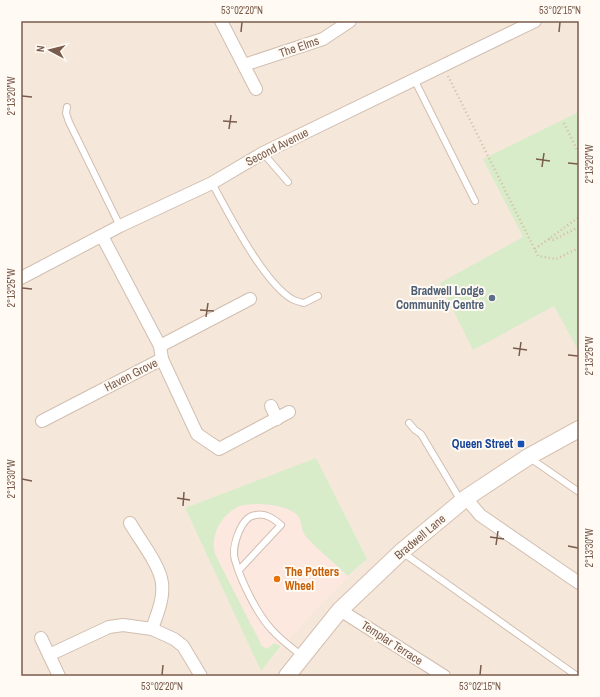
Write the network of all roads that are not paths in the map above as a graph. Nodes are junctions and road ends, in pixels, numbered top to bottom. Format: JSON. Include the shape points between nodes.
{"nodes":[{"id":1,"x":221,"y":21,"type":"edge"},
{"id":2,"x":350,"y":21,"type":"edge"},
{"id":3,"x":535,"y":21,"type":"edge"},
{"id":4,"x":244,"y":66,"type":"junction"},
{"id":5,"x":414,"y":80,"type":"junction"},
{"id":6,"x":256,"y":89,"type":"dead end"},
{"id":7,"x":67,"y":107,"type":"dead end"},
{"id":8,"x":263,"y":153,"type":"junction"},
{"id":9,"x":288,"y":182,"type":"dead end"},
{"id":10,"x":212,"y":183,"type":"junction"},
{"id":11,"x":475,"y":201,"type":"dead end"},
{"id":12,"x":120,"y":226,"type":"junction"},
{"id":13,"x":102,"y":236,"type":"junction"},
{"id":14,"x":21,"y":278,"type":"edge"},
{"id":15,"x":318,"y":296,"type":"dead end"},
{"id":16,"x":250,"y":299,"type":"dead end"},
{"id":17,"x":160,"y":346,"type":"junction"},
{"id":18,"x":162,"y":359,"type":"junction"},
{"id":19,"x":271,"y":406,"type":"dead end"},
{"id":20,"x":289,"y":412,"type":"dead end"},
{"id":21,"x":277,"y":419,"type":"junction"},
{"id":22,"x":42,"y":421,"type":"dead end"},
{"id":23,"x":409,"y":423,"type":"dead end"},
{"id":24,"x":579,"y":429,"type":"edge"},
{"id":25,"x":528,"y":457,"type":"junction"},
{"id":26,"x":579,"y":492,"type":"edge"},
{"id":27,"x":464,"y":500,"type":"junction"},
{"id":28,"x":130,"y":523,"type":"dead end"},
{"id":29,"x":401,"y":552,"type":"junction"},
{"id":30,"x":239,"y":570,"type":"junction"},
{"id":31,"x":579,"y":583,"type":"edge"},
{"id":32,"x":340,"y":610,"type":"junction"},
{"id":33,"x":152,"y":629,"type":"junction"},
{"id":34,"x":40,"y":638,"type":"dead end"},
{"id":35,"x":49,"y":655,"type":"junction"},
{"id":36,"x":302,"y":656,"type":"junction"},
{"id":37,"x":59,"y":676,"type":"edge"},
{"id":38,"x":201,"y":676,"type":"edge"},
{"id":39,"x":287,"y":676,"type":"edge"},
{"id":40,"x":444,"y":676,"type":"edge"},
{"id":41,"x":577,"y":676,"type":"edge"}],
"edges":[{"from":1,"to":4,"type":"street"},
{"from":2,"to":4,"type":"street","name":"The Elms","via":[[323,39]]},
{"from":3,"to":5,"type":"street","name":"Second Avenue"},
{"from":4,"to":6,"type":"street"},
{"from":5,"to":8,"type":"street","name":"Second Avenue"},
{"from":5,"to":11,"type":"lane"},
{"from":7,"to":12,"type":"lane","via":[[69,122]]},
{"from":8,"to":9,"type":"lane"},
{"from":8,"to":10,"type":"street","name":"Second Avenue"},
{"from":10,"to":12,"type":"street","name":"Second Avenue"},
{"from":10,"to":15,"type":"lane","via":[[239,232],[278,288],[292,299],[304,303]]},
{"from":12,"to":13,"type":"street","name":"Second Avenue"},
{"from":13,"to":14,"type":"street","name":"Second Avenue"},
{"from":13,"to":17,"type":"street","name":"Haven Grove"},
{"from":16,"to":17,"type":"street"},
{"from":17,"to":18,"type":"street","name":"Haven Grove"},
{"from":18,"to":21,"type":"street","via":[[197,434],[219,449]]},
{"from":18,"to":22,"type":"street","name":"Haven Grove"},
{"from":19,"to":21,"type":"street"},
{"from":20,"to":21,"type":"street"},
{"from":23,"to":27,"type":"lane","via":[[421,434]]},
{"from":24,"to":25,"type":"street","name":"Bradwell Lane"},
{"from":25,"to":26,"type":"lane"},
{"from":25,"to":27,"type":"street","name":"Bradwell Lane"},
{"from":27,"to":29,"type":"street","name":"Bradwell Lane"},
{"from":27,"to":31,"type":"street","via":[[480,515]]},
{"from":28,"to":33,"type":"street","via":[[162,582],[162,596]]},
{"from":29,"to":32,"type":"street","name":"Bradwell Lane"},
{"from":29,"to":41,"type":"lane"},
{"from":30,"to":30,"type":"lane","via":[[276,530],[281,525],[265,515],[255,514],[246,521],[238,533],[234,547],[234,560]]},
{"from":30,"to":36,"type":"lane","via":[[256,608],[272,630]]},
{"from":32,"to":36,"type":"street","name":"Bradwell Lane"},
{"from":32,"to":40,"type":"street","name":"Templar Terrace"},
{"from":33,"to":35,"type":"street","via":[[123,625],[109,627]]},
{"from":33,"to":38,"type":"street","via":[[183,646]]},
{"from":34,"to":35,"type":"street"},
{"from":35,"to":37,"type":"street"},
{"from":36,"to":39,"type":"street","name":"Bradwell Lane"}]}
